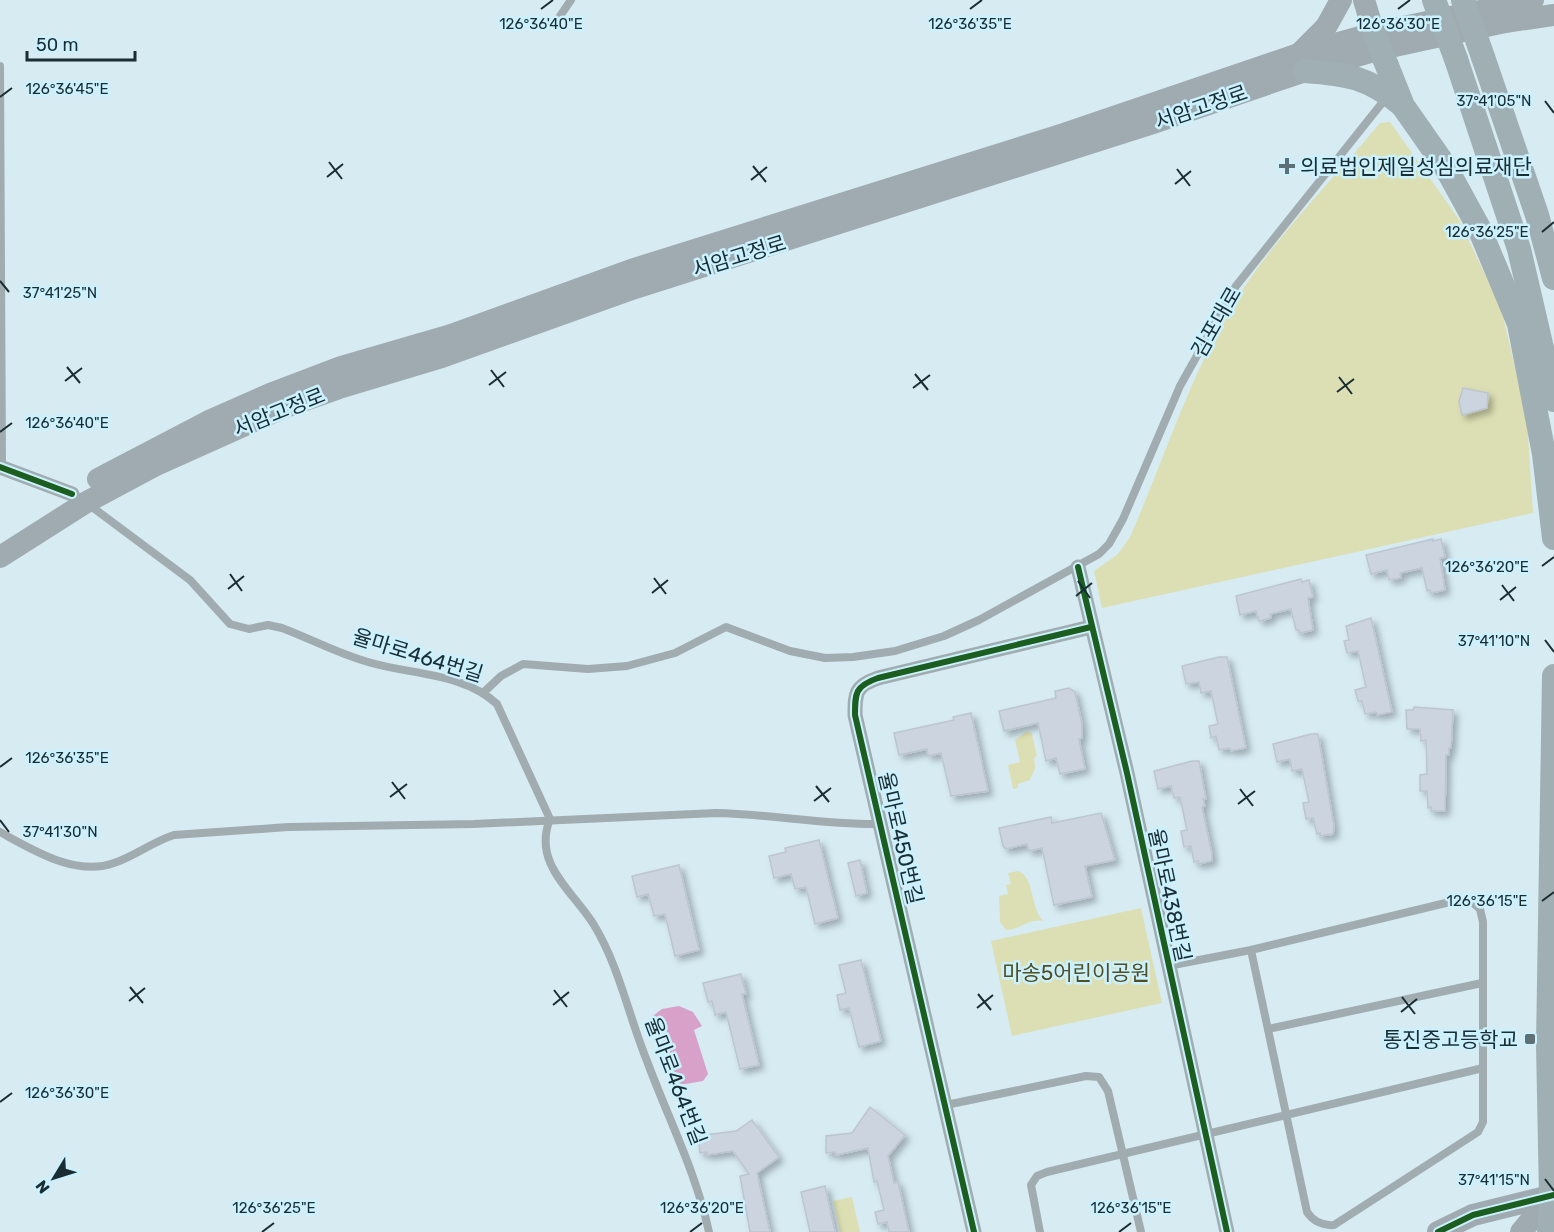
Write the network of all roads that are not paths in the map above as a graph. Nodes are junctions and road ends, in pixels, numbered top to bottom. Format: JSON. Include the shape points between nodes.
{"nodes":[{"id":1,"x":571,"y":0,"type":"edge"},
{"id":2,"x":1341,"y":0,"type":"edge"},
{"id":3,"x":1364,"y":0,"type":"edge"},
{"id":4,"x":1434,"y":0,"type":"edge"},
{"id":5,"x":1463,"y":0,"type":"edge"},
{"id":6,"x":1533,"y":0,"type":"edge"},
{"id":7,"x":1504,"y":14,"type":"junction"},
{"id":8,"x":1554,"y":15,"type":"edge"},
{"id":9,"x":556,"y":22,"type":"dead end"},
{"id":10,"x":1377,"y":41,"type":"junction"},
{"id":11,"x":1302,"y":63,"type":"junction"},
{"id":12,"x":0,"y":66,"type":"edge"},
{"id":13,"x":1396,"y":100,"type":"junction"},
{"id":14,"x":1554,"y":278,"type":"edge"},
{"id":15,"x":1554,"y":400,"type":"edge"},
{"id":16,"x":1,"y":468,"type":"edge"},
{"id":17,"x":79,"y":498,"type":"junction"},
{"id":18,"x":1554,"y":538,"type":"edge"},
{"id":19,"x":0,"y":540,"type":"edge"},
{"id":20,"x":0,"y":558,"type":"edge"},
{"id":21,"x":1078,"y":567,"type":"junction"},
{"id":22,"x":1091,"y":627,"type":"junction"},
{"id":23,"x":1554,"y":676,"type":"edge"},
{"id":24,"x":484,"y":692,"type":"junction"},
{"id":25,"x":550,"y":819,"type":"junction"},
{"id":26,"x":880,"y":824,"type":"junction"},
{"id":27,"x":0,"y":832,"type":"edge"},
{"id":28,"x":1251,"y":950,"type":"junction"},
{"id":29,"x":1168,"y":966,"type":"junction"},
{"id":30,"x":1482,"y":983,"type":"junction"},
{"id":31,"x":1268,"y":1029,"type":"junction"},
{"id":32,"x":1551,"y":1047,"type":"edge"},
{"id":33,"x":1483,"y":1068,"type":"junction"},
{"id":34,"x":946,"y":1105,"type":"junction"},
{"id":35,"x":1286,"y":1116,"type":"junction"},
{"id":36,"x":1206,"y":1136,"type":"junction"},
{"id":37,"x":1123,"y":1154,"type":"junction"},
{"id":38,"x":1553,"y":1195,"type":"edge"},
{"id":39,"x":709,"y":1232,"type":"edge"},
{"id":40,"x":975,"y":1232,"type":"edge"},
{"id":41,"x":1040,"y":1232,"type":"edge"},
{"id":42,"x":1141,"y":1232,"type":"edge"},
{"id":43,"x":1227,"y":1232,"type":"edge"},
{"id":44,"x":1438,"y":1232,"type":"edge"},
{"id":45,"x":1521,"y":1232,"type":"edge"},
{"id":46,"x":1549,"y":1232,"type":"edge"}],
"edges":[{"from":1,"to":9,"type":"lane"},
{"from":2,"to":11,"type":"main road"},
{"from":3,"to":10,"type":"main road"},
{"from":4,"to":15,"type":"main road","bridge":true,"via":[[1519,249]]},
{"from":5,"to":14,"type":"main road","bridge":true,"via":[[1537,215]]},
{"from":6,"to":7,"type":"main road"},
{"from":7,"to":8,"type":"main road"},
{"from":7,"to":10,"type":"main road","name":"서암고정로"},
{"from":10,"to":11,"type":"main road","name":"서암고정로"},
{"from":10,"to":13,"type":"main road"},
{"from":11,"to":13,"type":"main road","via":[[1360,78]]},
{"from":11,"to":17,"type":"main road","name":"서암고정로","via":[[1153,123],[635,288],[442,357],[339,388],[276,411]]},
{"from":12,"to":16,"type":"lane"},
{"from":13,"to":18,"type":"main road","via":[[1445,166],[1461,195],[1519,324],[1544,454]]},
{"from":13,"to":21,"type":"lane","name":"김포대로","via":[[1236,286],[1180,386],[1115,534],[1099,555]]},
{"from":16,"to":17,"type":"street"},
{"from":17,"to":19,"type":"main road","name":"서암고정로"},
{"from":17,"to":20,"type":"main road","name":"서암고정로"},
{"from":17,"to":24,"type":"lane","name":"율마로464번길","via":[[190,580],[220,615],[239,628],[282,628],[367,662],[432,674]]},
{"from":21,"to":22,"type":"street","name":"율마로438번길"},
{"from":21,"to":24,"type":"lane","via":[[952,632],[895,651],[825,658],[790,651],[726,627],[675,653],[627,666],[588,669],[523,664],[501,676]]},
{"from":22,"to":26,"type":"street","name":"율마로450번길","via":[[863,683],[855,696],[855,716]]},
{"from":22,"to":29,"type":"street","name":"율마로438번길"},
{"from":23,"to":32,"type":"main road"},
{"from":24,"to":25,"type":"lane","name":"율마로464번길","via":[[497,704]]},
{"from":25,"to":26,"type":"lane","name":"율마로450번길","via":[[752,813],[843,824]]},
{"from":25,"to":27,"type":"lane","via":[[288,827],[174,835],[117,862],[90,867],[53,859]]},
{"from":25,"to":39,"type":"lane","name":"율마로464번길","via":[[545,830],[550,867],[583,907],[607,952],[649,1069],[694,1173]]},
{"from":26,"to":34,"type":"street","name":"율마로450번길"},
{"from":28,"to":29,"type":"lane","name":"율마로438번길"},
{"from":28,"to":30,"type":"lane","name":"율마로438번길","via":[[1454,901],[1471,901],[1480,909],[1483,922]]},
{"from":28,"to":31,"type":"lane","name":"율마로438번길"},
{"from":29,"to":36,"type":"street","name":"율마로438번길"},
{"from":30,"to":31,"type":"lane"},
{"from":30,"to":33,"type":"lane","name":"율마로438번길"},
{"from":31,"to":35,"type":"lane","name":"율마로438번길"},
{"from":32,"to":38,"type":"main road"},
{"from":33,"to":35,"type":"lane"},
{"from":33,"to":35,"type":"lane","name":"율마로438번길","via":[[1483,1122],[1479,1132],[1334,1225],[1311,1219],[1307,1212]]},
{"from":34,"to":37,"type":"lane","via":[[1086,1076],[1099,1077],[1108,1091]]},
{"from":34,"to":40,"type":"street","name":"율마로450번길"},
{"from":35,"to":36,"type":"lane"},
{"from":36,"to":37,"type":"lane"},
{"from":36,"to":43,"type":"street","name":"율마로438번길"},
{"from":37,"to":41,"type":"lane","via":[[1037,1176],[1031,1185]]},
{"from":37,"to":42,"type":"lane"},
{"from":38,"to":44,"type":"main road","via":[[1473,1215]]},
{"from":38,"to":45,"type":"main road"},
{"from":38,"to":46,"type":"main road"}]}
